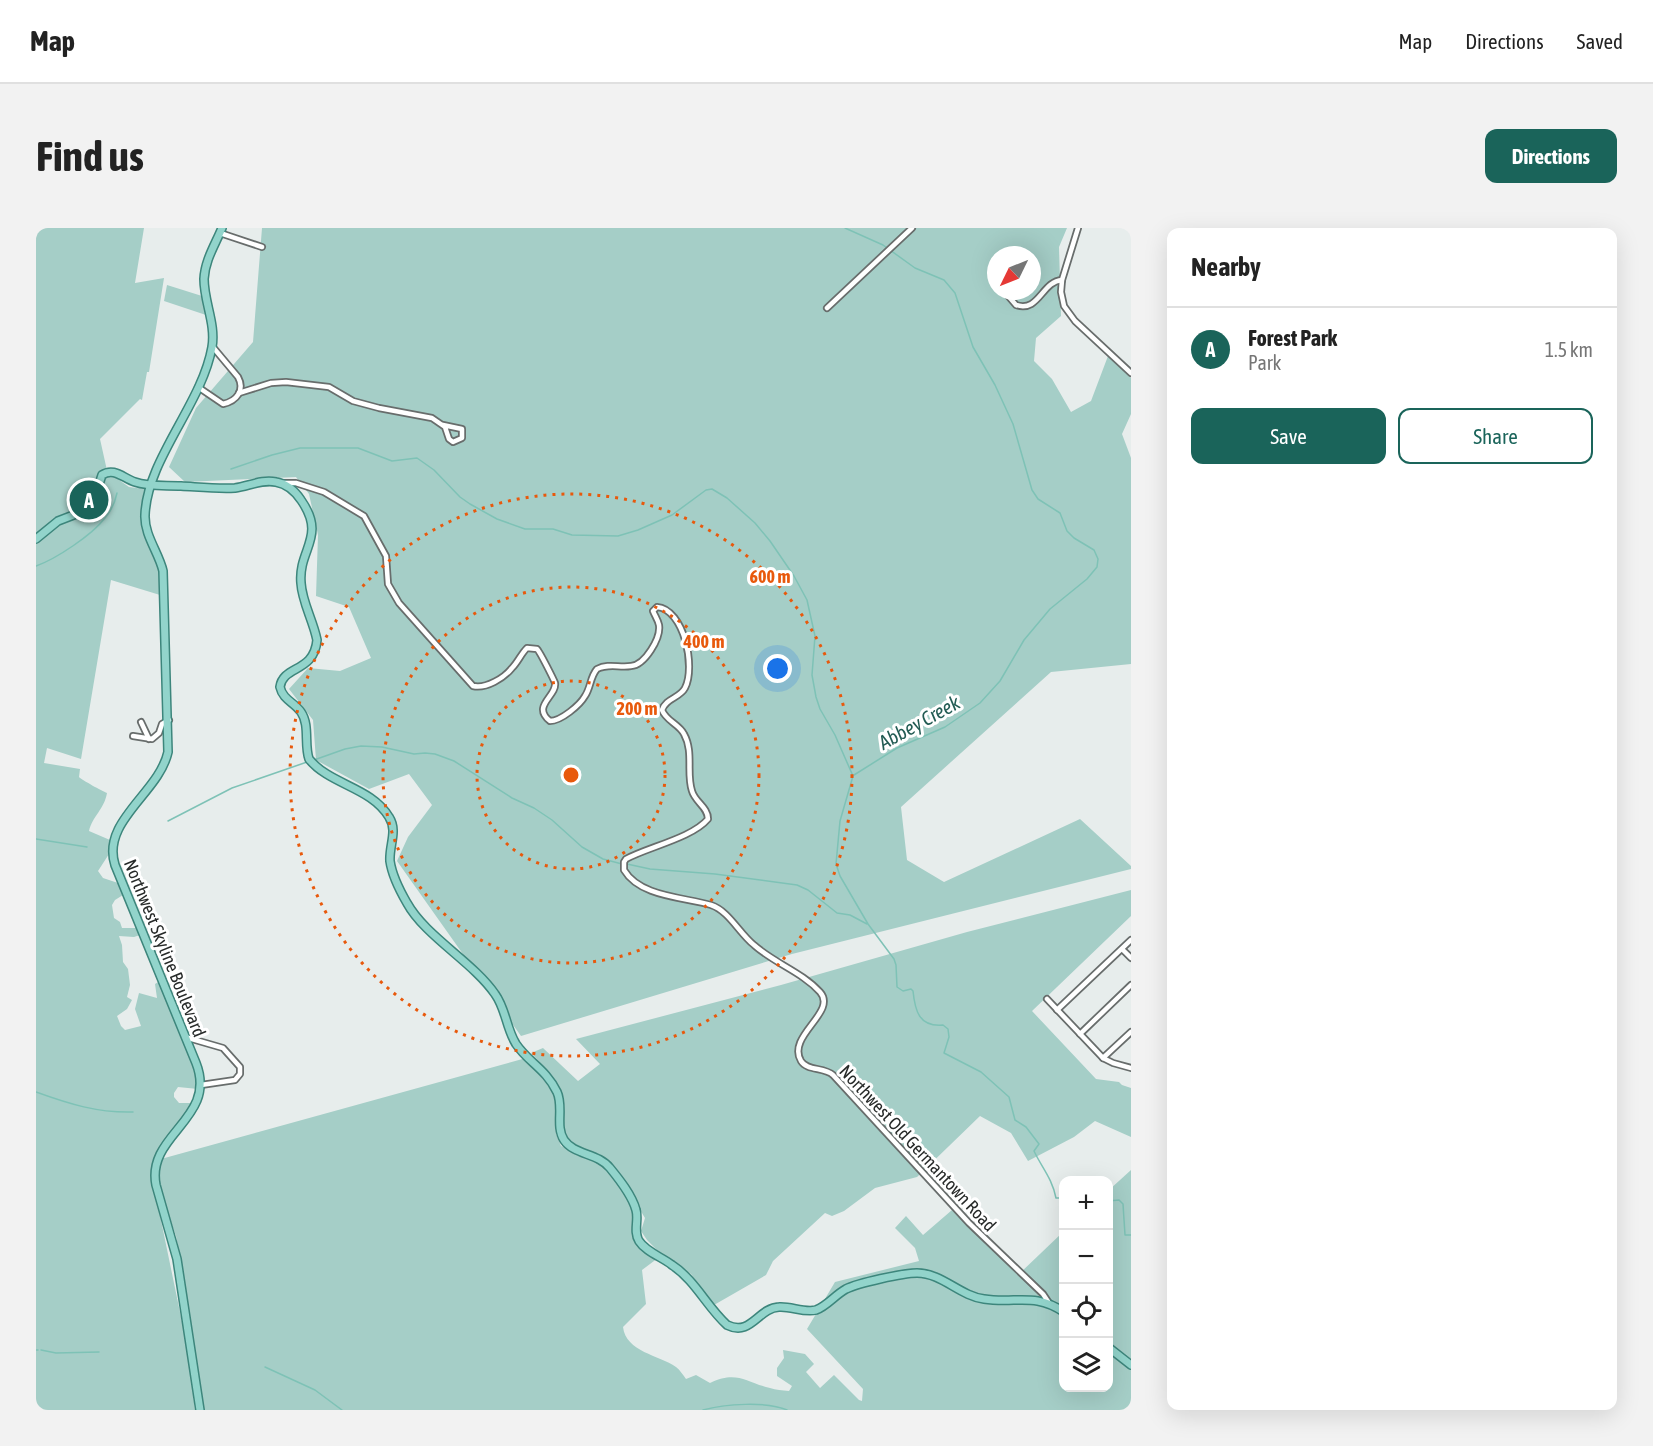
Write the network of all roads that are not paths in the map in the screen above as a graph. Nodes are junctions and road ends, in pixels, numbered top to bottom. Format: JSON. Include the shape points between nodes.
{"nodes":[{"id":1,"x":912,"y":228,"type":"edge"},
{"id":2,"x":1078,"y":228,"type":"edge"},
{"id":3,"x":221,"y":230,"type":"edge"},
{"id":4,"x":262,"y":247,"type":"dead end"},
{"id":5,"x":1062,"y":280,"type":"junction"},
{"id":6,"x":1041,"y":295,"type":"edge"},
{"id":7,"x":1012,"y":300,"type":"edge"},
{"id":8,"x":1036,"y":300,"type":"edge"},
{"id":9,"x":827,"y":308,"type":"dead end"},
{"id":10,"x":212,"y":345,"type":"junction"},
{"id":11,"x":1131,"y":373,"type":"edge"},
{"id":12,"x":198,"y":387,"type":"junction"},
{"id":13,"x":239,"y":393,"type":"junction"},
{"id":14,"x":443,"y":425,"type":"junction"},
{"id":15,"x":281,"y":483,"type":"junction"},
{"id":16,"x":151,"y":485,"type":"junction"},
{"id":17,"x":36,"y":539,"type":"edge"},
{"id":18,"x":169,"y":720,"type":"junction"},
{"id":19,"x":141,"y":722,"type":"dead end"},
{"id":20,"x":133,"y":736,"type":"dead end"},
{"id":21,"x":149,"y":739,"type":"junction"},
{"id":22,"x":1131,"y":940,"type":"edge"},
{"id":23,"x":1122,"y":949,"type":"junction"},
{"id":24,"x":1131,"y":958,"type":"edge"},
{"id":25,"x":1131,"y":986,"type":"edge"},
{"id":26,"x":1047,"y":999,"type":"dead end"},
{"id":27,"x":1058,"y":1010,"type":"junction"},
{"id":28,"x":1131,"y":1032,"type":"edge"},
{"id":29,"x":1080,"y":1034,"type":"junction"},
{"id":30,"x":185,"y":1037,"type":"junction"},
{"id":31,"x":1104,"y":1058,"type":"junction"},
{"id":32,"x":1131,"y":1068,"type":"edge"},
{"id":33,"x":201,"y":1085,"type":"junction"},
{"id":34,"x":1049,"y":1303,"type":"junction"},
{"id":35,"x":1059,"y":1309,"type":"edge"},
{"id":36,"x":1113,"y":1351,"type":"edge"},
{"id":37,"x":1131,"y":1365,"type":"edge"},
{"id":38,"x":200,"y":1410,"type":"edge"}],
"edges":[{"from":1,"to":9,"type":"street"},
{"from":2,"to":5,"type":"street"},
{"from":3,"to":4,"type":"street"},
{"from":3,"to":10,"type":"main road","name":"Northwest Skyline Boulevard","via":[[207,261],[205,276]]},
{"from":5,"to":6,"type":"street","via":[[1054,281]]},
{"from":5,"to":11,"type":"street","via":[[1067,313]]},
{"from":7,"to":8,"type":"street","via":[[1023,307]]},
{"from":10,"to":12,"type":"main road","name":"Northwest Skyline Boulevard"},
{"from":10,"to":13,"type":"street","via":[[238,377]]},
{"from":12,"to":13,"type":"street","via":[[220,403],[233,400]]},
{"from":12,"to":16,"type":"main road","name":"Northwest Skyline Boulevard"},
{"from":13,"to":14,"type":"street","via":[[271,383],[326,386],[353,401],[432,418]]},
{"from":14,"to":14,"type":"street","via":[[453,442],[462,438],[462,429]]},
{"from":15,"to":16,"type":"main road","via":[[267,481],[229,488]]},
{"from":15,"to":34,"type":"main road","via":[[300,499],[312,526],[300,578],[316,647],[306,664],[285,676],[280,687],[304,718],[309,759],[322,771],[369,797],[389,816],[394,829],[390,861],[406,901],[496,995],[516,1044],[545,1073],[558,1095],[563,1138],[572,1148],[603,1160],[612,1170],[635,1208],[641,1243],[679,1270],[725,1323],[735,1328],[749,1326],[774,1308],[815,1310],[850,1287],[916,1273],[937,1277],[979,1298]]},
{"from":15,"to":34,"type":"street","name":"Northwest Old Germantown Road","via":[[296,483],[324,492],[364,516],[386,556],[391,591],[473,686],[490,684],[511,670],[527,648],[537,649],[555,683],[544,704],[544,714],[550,721],[583,699],[597,669],[634,666],[645,659],[659,631],[653,611],[657,607],[675,620],[688,650],[687,682],[683,691],[662,710],[686,738],[691,789],[708,819],[676,839],[626,859],[624,870],[649,890],[720,909],[757,948],[795,971],[821,993],[824,1006],[800,1041],[801,1061],[833,1075],[969,1223]]},
{"from":16,"to":17,"type":"main road","via":[[136,483],[115,472],[105,473],[88,508],[58,520]]},
{"from":16,"to":18,"type":"main road","name":"Northwest Skyline Boulevard","via":[[146,523],[163,571]]},
{"from":18,"to":21,"type":"street"},
{"from":18,"to":30,"type":"main road","name":"Northwest Skyline Boulevard","via":[[165,762],[117,830],[112,852]]},
{"from":19,"to":21,"type":"street"},
{"from":20,"to":21,"type":"street"},
{"from":22,"to":23,"type":"street"},
{"from":23,"to":24,"type":"street"},
{"from":23,"to":27,"type":"street"},
{"from":25,"to":29,"type":"street"},
{"from":26,"to":27,"type":"street"},
{"from":27,"to":29,"type":"street"},
{"from":28,"to":31,"type":"street"},
{"from":29,"to":31,"type":"street"},
{"from":30,"to":33,"type":"main road","name":"Northwest Skyline Boulevard"},
{"from":30,"to":33,"type":"street","via":[[223,1048],[240,1067],[235,1080]]},
{"from":31,"to":32,"type":"street"},
{"from":33,"to":38,"type":"main road","via":[[196,1105],[161,1150],[154,1172],[177,1260]]},
{"from":34,"to":35,"type":"main road"},
{"from":36,"to":37,"type":"main road"}]}
